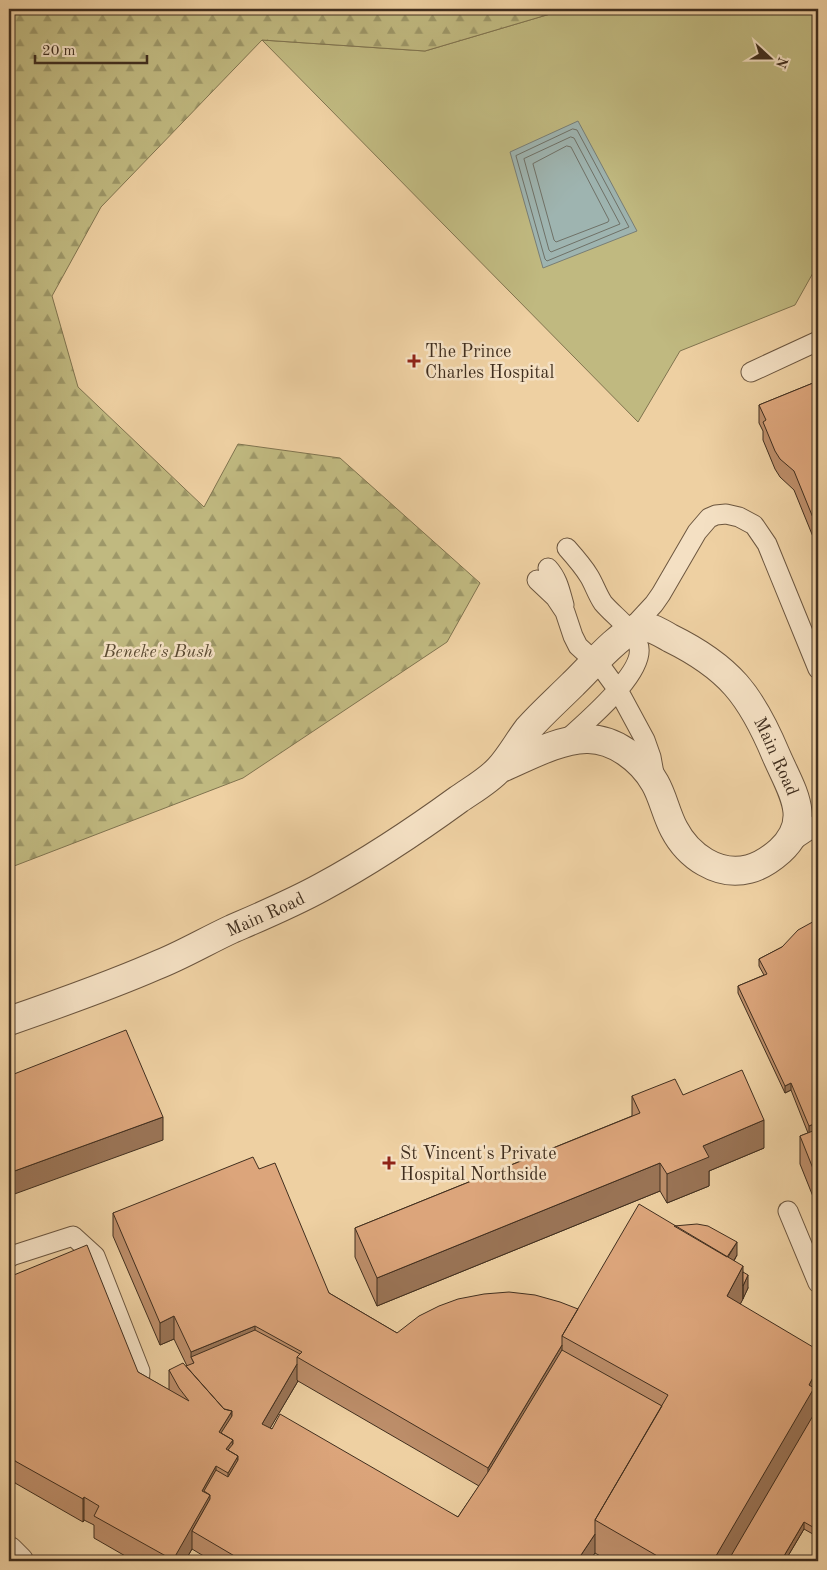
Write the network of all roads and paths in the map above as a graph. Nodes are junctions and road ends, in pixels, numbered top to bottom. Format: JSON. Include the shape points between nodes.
{"nodes":[{"id":1,"x":818,"y":341,"type":"edge"},
{"id":2,"x":751,"y":372,"type":"dead end"},
{"id":3,"x":567,"y":548,"type":"dead end"},
{"id":4,"x":543,"y":574,"type":"dead end"},
{"id":5,"x":629,"y":631,"type":"junction"},
{"id":6,"x":595,"y":662,"type":"junction"},
{"id":7,"x":818,"y":669,"type":"edge"},
{"id":8,"x":618,"y":690,"type":"junction"},
{"id":9,"x":563,"y":743,"type":"junction"},
{"id":10,"x":499,"y":769,"type":"junction"},
{"id":11,"x":656,"y":786,"type":"junction"},
{"id":12,"x":818,"y":824,"type":"edge"},
{"id":13,"x":784,"y":848,"type":"junction"},
{"id":14,"x":9,"y":1021,"type":"edge"},
{"id":15,"x":788,"y":1210,"type":"dead end"},
{"id":16,"x":9,"y":1258,"type":"edge"},
{"id":17,"x":818,"y":1283,"type":"edge"},
{"id":18,"x":139,"y":1386,"type":"edge"},
{"id":19,"x":9,"y":1551,"type":"edge"},
{"id":20,"x":19,"y":1561,"type":"edge"}],
"edges":[{"from":1,"to":2,"type":"lane"},
{"from":3,"to":5,"type":"lane","via":[[604,603]]},
{"from":4,"to":6,"type":"lane","via":[[578,646]]},
{"from":5,"to":6,"type":"street","name":"Main Road"},
{"from":5,"to":7,"type":"lane","via":[[662,594],[700,527],[713,516],[729,514],[754,526],[767,544]]},
{"from":5,"to":8,"type":"lane","via":[[639,644],[639,652],[637,662]]},
{"from":5,"to":13,"type":"street","name":"Main Road","via":[[648,628],[690,648],[725,673],[746,696],[761,720],[798,808],[795,833]]},
{"from":6,"to":8,"type":"lane"},
{"from":6,"to":10,"type":"street","name":"Main Road","via":[[528,729]]},
{"from":8,"to":9,"type":"lane"},
{"from":8,"to":11,"type":"lane","via":[[648,748]]},
{"from":9,"to":10,"type":"street","name":"Main Road"},
{"from":9,"to":11,"type":"street","name":"Main Road","via":[[587,739],[611,744],[642,766]]},
{"from":10,"to":14,"type":"street","name":"Main Road","via":[[402,839],[319,889],[158,966]]},
{"from":11,"to":13,"type":"street","name":"Main Road","via":[[677,835],[710,865],[725,870],[750,869]]},
{"from":12,"to":13,"type":"lane"},
{"from":15,"to":17,"type":"lane"},
{"from":16,"to":18,"type":"lane","via":[[72,1236],[95,1256],[140,1371]]},
{"from":19,"to":20,"type":"street"}]}
